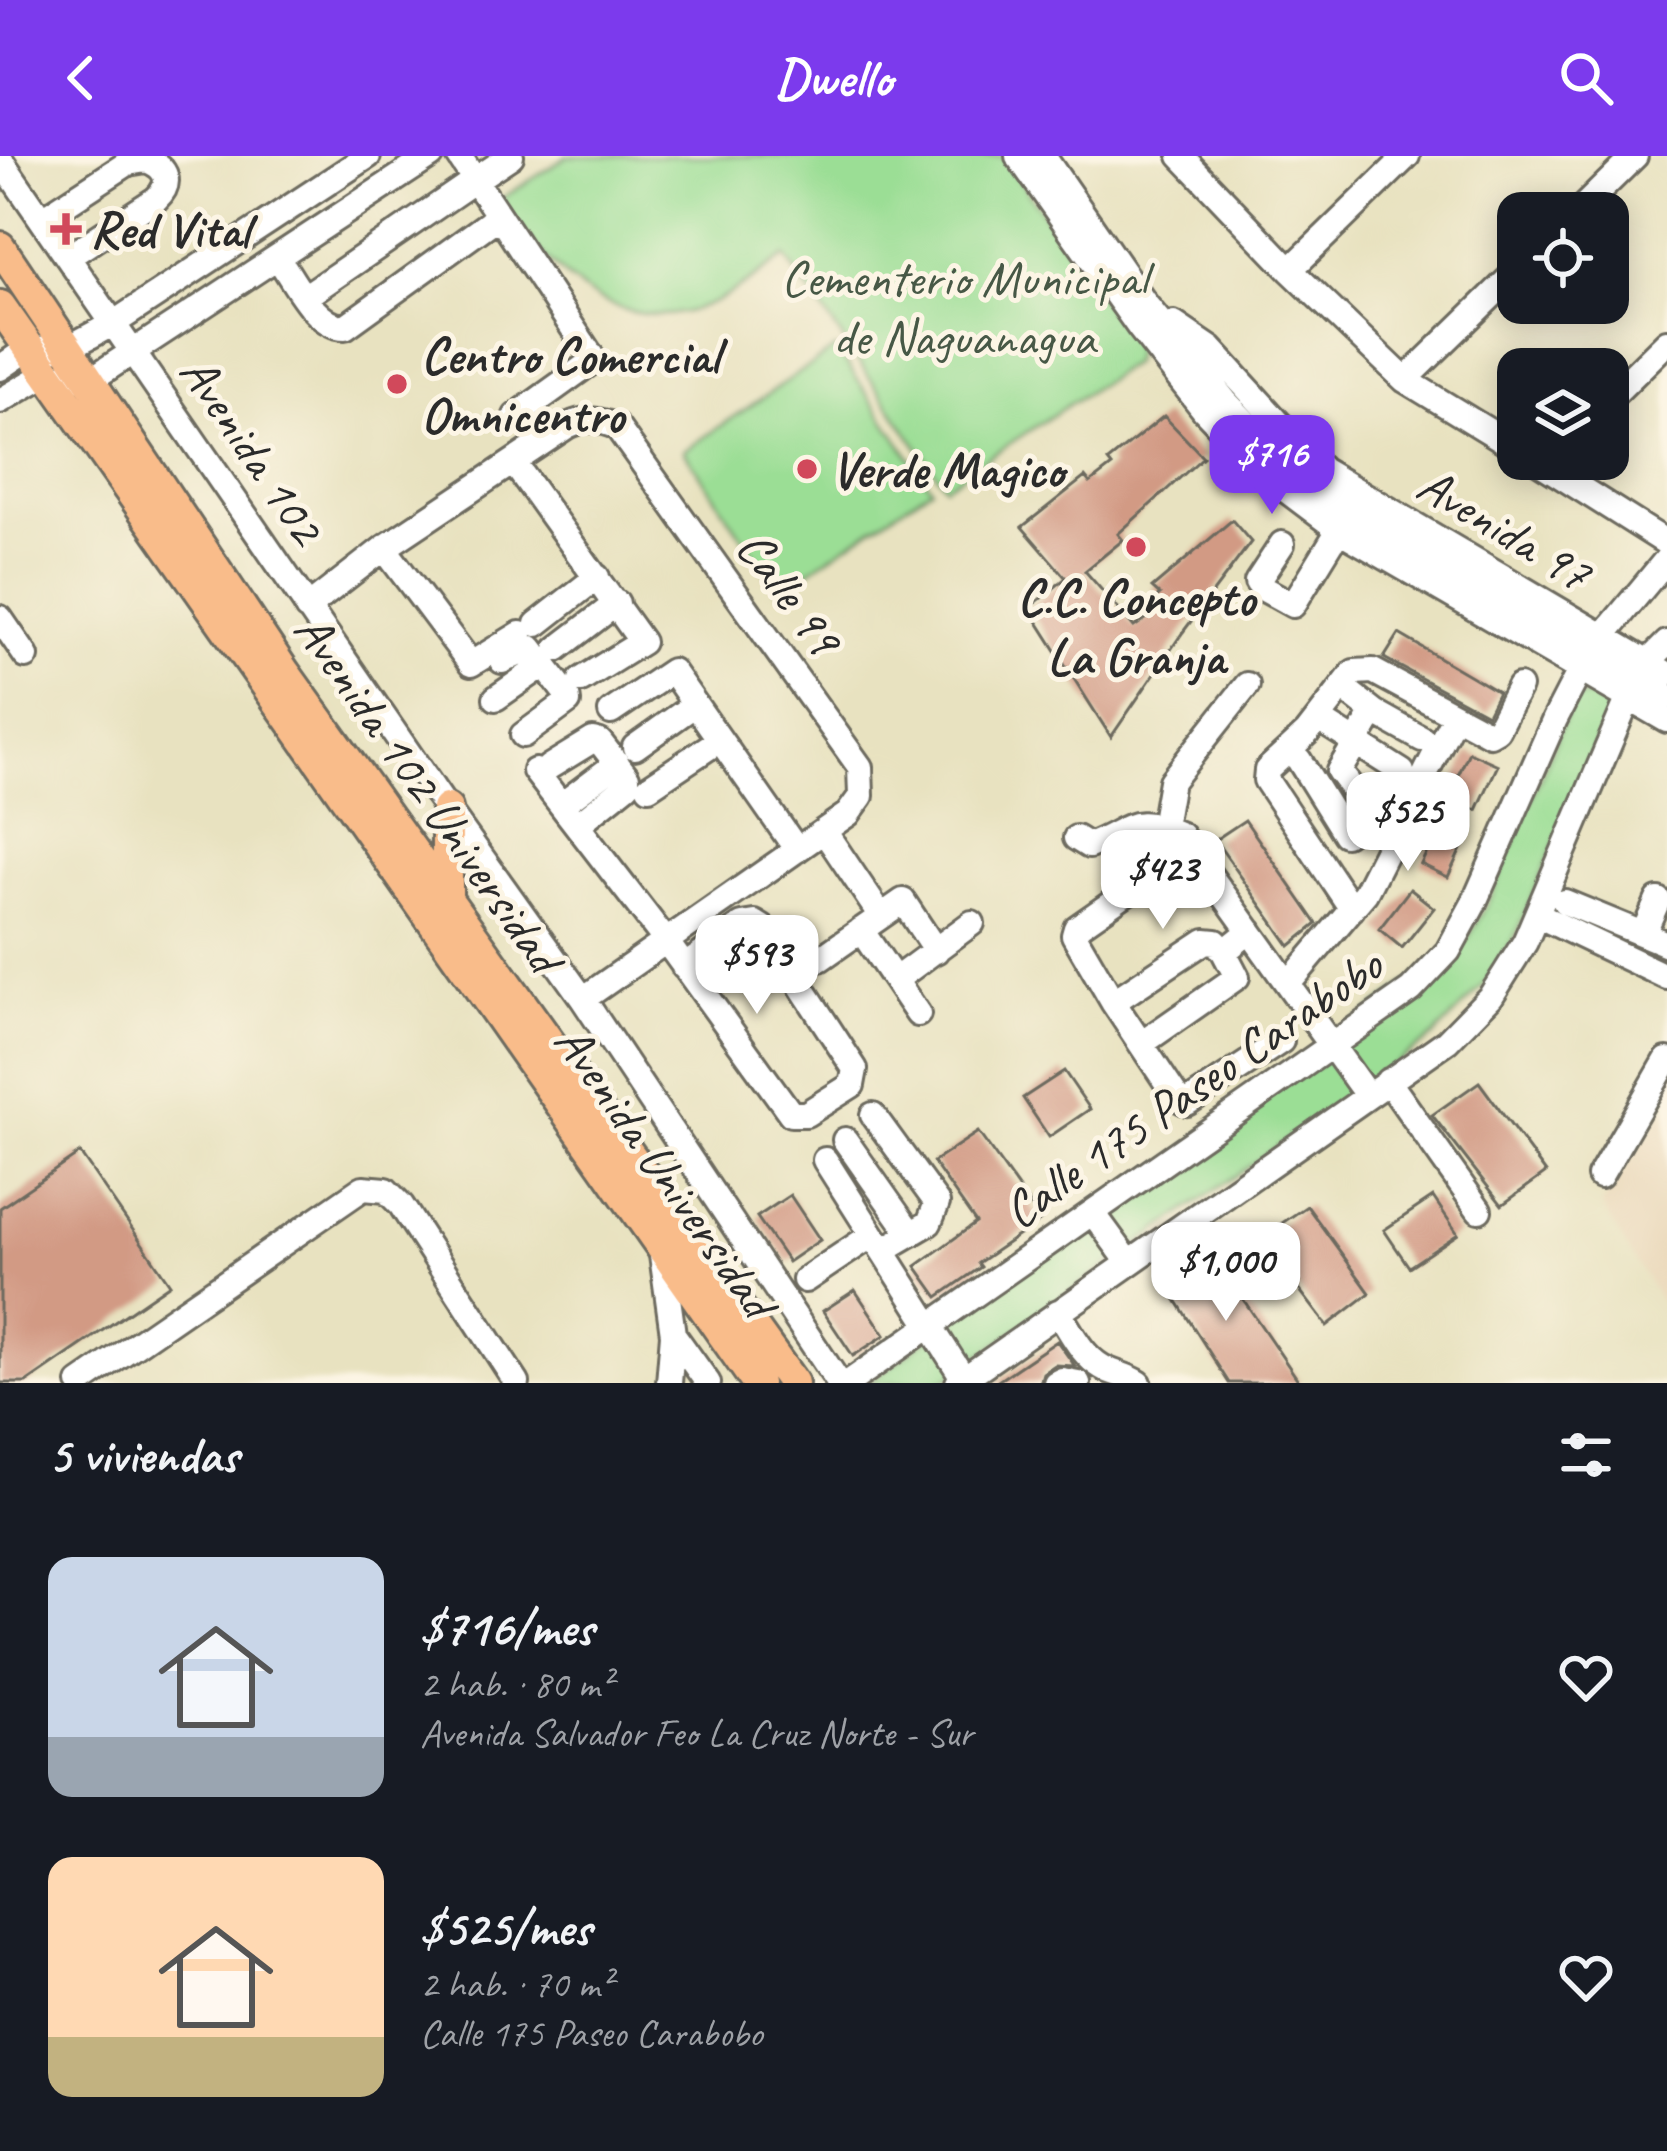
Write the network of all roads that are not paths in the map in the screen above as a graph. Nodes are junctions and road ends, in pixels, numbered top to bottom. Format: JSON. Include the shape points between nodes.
{"nodes":[{"id":1,"x":368,"y":156,"type":"edge"},
{"id":2,"x":431,"y":156,"type":"edge"},
{"id":3,"x":459,"y":156,"type":"edge"},
{"id":4,"x":512,"y":156,"type":"edge"},
{"id":5,"x":1018,"y":156,"type":"edge"},
{"id":6,"x":1044,"y":156,"type":"edge"},
{"id":7,"x":1181,"y":156,"type":"edge"},
{"id":8,"x":1407,"y":156,"type":"edge"},
{"id":9,"x":1635,"y":156,"type":"edge"},
{"id":10,"x":0,"y":159,"type":"edge"},
{"id":11,"x":475,"y":180,"type":"junction"},
{"id":12,"x":1598,"y":192,"type":"edge"},
{"id":13,"x":495,"y":210,"type":"junction"},
{"id":14,"x":42,"y":219,"type":"junction"},
{"id":15,"x":0,"y":248,"type":"edge"},
{"id":16,"x":68,"y":257,"type":"junction"},
{"id":17,"x":278,"y":257,"type":"junction"},
{"id":18,"x":1290,"y":270,"type":"junction"},
{"id":19,"x":1497,"y":291,"type":"edge"},
{"id":20,"x":306,"y":296,"type":"junction"},
{"id":21,"x":0,"y":306,"type":"edge"},
{"id":22,"x":114,"y":323,"type":"junction"},
{"id":23,"x":1667,"y":342,"type":"edge"},
{"id":24,"x":68,"y":348,"type":"junction"},
{"id":25,"x":134,"y":353,"type":"junction"},
{"id":26,"x":37,"y":362,"type":"junction"},
{"id":27,"x":0,"y":368,"type":"edge"},
{"id":28,"x":1629,"y":379,"type":"edge"},
{"id":29,"x":90,"y":380,"type":"junction"},
{"id":30,"x":1406,"y":380,"type":"junction"},
{"id":31,"x":0,"y":401,"type":"edge"},
{"id":32,"x":516,"y":416,"type":"dead end"},
{"id":33,"x":1497,"y":436,"type":"edge"},
{"id":34,"x":514,"y":463,"type":"junction"},
{"id":35,"x":1570,"y":480,"type":"edge"},
{"id":36,"x":1339,"y":530,"type":"junction"},
{"id":37,"x":1667,"y":543,"type":"edge"},
{"id":38,"x":1282,"y":544,"type":"dead end"},
{"id":39,"x":384,"y":548,"type":"junction"},
{"id":40,"x":1667,"y":559,"type":"edge"},
{"id":41,"x":597,"y":577,"type":"junction"},
{"id":42,"x":617,"y":604,"type":"junction"},
{"id":43,"x":308,"y":608,"type":"junction"},
{"id":44,"x":2,"y":624,"type":"edge"},
{"id":45,"x":1667,"y":643,"type":"edge"},
{"id":46,"x":1590,"y":654,"type":"junction"},
{"id":47,"x":26,"y":656,"type":"dead end"},
{"id":48,"x":551,"y":656,"type":"junction"},
{"id":49,"x":471,"y":664,"type":"junction"},
{"id":50,"x":1645,"y":678,"type":"edge"},
{"id":51,"x":580,"y":680,"type":"dead end"},
{"id":52,"x":1246,"y":685,"type":"dead end"},
{"id":53,"x":1520,"y":687,"type":"dead end"},
{"id":54,"x":1350,"y":693,"type":"dead end"},
{"id":55,"x":496,"y":698,"type":"dead end"},
{"id":56,"x":1667,"y":698,"type":"edge"},
{"id":57,"x":694,"y":705,"type":"junction"},
{"id":58,"x":611,"y":712,"type":"dead end"},
{"id":59,"x":1375,"y":712,"type":"junction"},
{"id":60,"x":1454,"y":717,"type":"junction"},
{"id":61,"x":1667,"y":720,"type":"edge"},
{"id":62,"x":1328,"y":725,"type":"dead end"},
{"id":63,"x":523,"y":735,"type":"dead end"},
{"id":64,"x":1422,"y":739,"type":"dead end"},
{"id":65,"x":718,"y":742,"type":"junction"},
{"id":66,"x":1354,"y":743,"type":"junction"},
{"id":67,"x":626,"y":755,"type":"junction"},
{"id":68,"x":1299,"y":760,"type":"dead end"},
{"id":69,"x":1339,"y":772,"type":"junction"},
{"id":70,"x":1402,"y":772,"type":"dead end"},
{"id":71,"x":649,"y":787,"type":"dead end"},
{"id":72,"x":1319,"y":792,"type":"junction"},
{"id":73,"x":572,"y":797,"type":"dead end"},
{"id":74,"x":447,"y":809,"type":"junction"},
{"id":75,"x":578,"y":825,"type":"junction"},
{"id":76,"x":824,"y":831,"type":"junction"},
{"id":77,"x":1172,"y":831,"type":"junction"},
{"id":78,"x":1345,"y":834,"type":"dead end"},
{"id":79,"x":1076,"y":838,"type":"dead end"},
{"id":80,"x":1392,"y":841,"type":"junction"},
{"id":81,"x":797,"y":850,"type":"junction"},
{"id":82,"x":1162,"y":868,"type":"dead end"},
{"id":83,"x":1664,"y":893,"type":"edge"},
{"id":84,"x":1565,"y":902,"type":"dead end"},
{"id":85,"x":447,"y":903,"type":"junction"},
{"id":86,"x":1352,"y":909,"type":"junction"},
{"id":87,"x":1537,"y":915,"type":"junction"},
{"id":88,"x":871,"y":923,"type":"junction"},
{"id":89,"x":972,"y":923,"type":"dead end"},
{"id":90,"x":1250,"y":931,"type":"junction"},
{"id":91,"x":1643,"y":934,"type":"junction"},
{"id":92,"x":666,"y":941,"type":"junction"},
{"id":93,"x":1667,"y":944,"type":"edge"},
{"id":94,"x":936,"y":951,"type":"junction"},
{"id":95,"x":1224,"y":952,"type":"junction"},
{"id":96,"x":820,"y":958,"type":"dead end"},
{"id":97,"x":683,"y":967,"type":"junction"},
{"id":98,"x":1667,"y":977,"type":"edge"},
{"id":99,"x":895,"y":980,"type":"junction"},
{"id":100,"x":1288,"y":984,"type":"junction"},
{"id":101,"x":583,"y":999,"type":"junction"},
{"id":102,"x":1113,"y":1002,"type":"junction"},
{"id":103,"x":918,"y":1014,"type":"dead end"},
{"id":104,"x":1281,"y":1040,"type":"dead end"},
{"id":105,"x":1141,"y":1044,"type":"junction"},
{"id":106,"x":1332,"y":1044,"type":"junction"},
{"id":107,"x":1667,"y":1060,"type":"edge"},
{"id":108,"x":1377,"y":1088,"type":"junction"},
{"id":109,"x":873,"y":1115,"type":"dead end"},
{"id":110,"x":845,"y":1140,"type":"dead end"},
{"id":111,"x":824,"y":1160,"type":"dead end"},
{"id":112,"x":1600,"y":1176,"type":"dead end"},
{"id":113,"x":1479,"y":1210,"type":"dead end"},
{"id":114,"x":1093,"y":1213,"type":"junction"},
{"id":115,"x":910,"y":1234,"type":"junction"},
{"id":116,"x":877,"y":1242,"type":"junction"},
{"id":117,"x":660,"y":1246,"type":"junction"},
{"id":118,"x":1128,"y":1261,"type":"junction"},
{"id":119,"x":805,"y":1280,"type":"dead end"},
{"id":120,"x":1058,"y":1312,"type":"junction"},
{"id":121,"x":930,"y":1327,"type":"junction"},
{"id":122,"x":674,"y":1334,"type":"junction"},
{"id":123,"x":961,"y":1381,"type":"edge"},
{"id":124,"x":80,"y":1383,"type":"edge"},
{"id":125,"x":517,"y":1383,"type":"edge"},
{"id":126,"x":669,"y":1383,"type":"edge"},
{"id":127,"x":707,"y":1383,"type":"edge"},
{"id":128,"x":754,"y":1383,"type":"edge"},
{"id":129,"x":793,"y":1383,"type":"edge"},
{"id":130,"x":843,"y":1383,"type":"edge"},
{"id":131,"x":1056,"y":1383,"type":"edge"},
{"id":132,"x":1078,"y":1383,"type":"edge"},
{"id":133,"x":1139,"y":1383,"type":"edge"}],
"edges":[{"from":1,"to":22,"type":"street"},
{"from":2,"to":17,"type":"street"},
{"from":3,"to":11,"type":"street"},
{"from":4,"to":11,"type":"street"},
{"from":5,"to":36,"type":"street","via":[[1205,411],[1270,478]]},
{"from":6,"to":46,"type":"street","via":[[1147,305],[1285,463],[1346,510]]},
{"from":7,"to":18,"type":"street"},
{"from":8,"to":18,"type":"street"},
{"from":9,"to":12,"type":"street"},
{"from":10,"to":14,"type":"street","name":"Avenida 102"},
{"from":11,"to":13,"type":"street"},
{"from":11,"to":20,"type":"street"},
{"from":13,"to":20,"type":"street","via":[[491,221],[346,326],[334,327]]},
{"from":13,"to":32,"type":"street","via":[[594,360]]},
{"from":14,"to":16,"type":"street","name":"Avenida 102"},
{"from":14,"to":16,"type":"street","via":[[128,163],[146,160],[164,170],[156,199]]},
{"from":15,"to":24,"type":"main road","name":"Avenida 102 Universidad"},
{"from":16,"to":22,"type":"street","name":"Avenida 102"},
{"from":17,"to":20,"type":"street"},
{"from":17,"to":25,"type":"street"},
{"from":18,"to":30,"type":"street"},
{"from":19,"to":30,"type":"street"},
{"from":21,"to":26,"type":"main road","name":"Avenida Universidad"},
{"from":22,"to":24,"type":"street"},
{"from":22,"to":25,"type":"street","name":"Avenida 102"},
{"from":23,"to":28,"type":"street"},
{"from":24,"to":26,"type":"street"},
{"from":24,"to":29,"type":"main road","name":"Avenida 102 Universidad"},
{"from":25,"to":29,"type":"street"},
{"from":25,"to":43,"type":"street","name":"Avenida 102"},
{"from":26,"to":27,"type":"street"},
{"from":26,"to":29,"type":"street"},
{"from":26,"to":31,"type":"street"},
{"from":26,"to":117,"type":"main road","name":"Avenida Universidad"},
{"from":29,"to":85,"type":"main road","name":"Avenida 102 Universidad"},
{"from":30,"to":33,"type":"street"},
{"from":34,"to":39,"type":"street"},
{"from":34,"to":41,"type":"street"},
{"from":34,"to":76,"type":"street","name":"Calle 99","via":[[583,418],[617,427],[860,767],[861,796]]},
{"from":35,"to":37,"type":"street"},
{"from":36,"to":38,"type":"street","via":[[1293,604],[1257,582]]},
{"from":36,"to":46,"type":"street"},
{"from":39,"to":43,"type":"street"},
{"from":39,"to":49,"type":"street"},
{"from":40,"to":46,"type":"street","name":"Calle 175 Paseo Carabobo"},
{"from":41,"to":42,"type":"street"},
{"from":41,"to":49,"type":"street"},
{"from":42,"to":48,"type":"street"},
{"from":42,"to":51,"type":"street","via":[[642,642]]},
{"from":43,"to":74,"type":"street","name":"Avenida 102"},
{"from":44,"to":47,"type":"street"},
{"from":45,"to":50,"type":"street"},
{"from":46,"to":50,"type":"street"},
{"from":46,"to":106,"type":"street","name":"Calle 175 Paseo Carabobo","via":[[1448,952],[1411,990]]},
{"from":48,"to":49,"type":"street","via":[[531,648],[482,672]]},
{"from":48,"to":55,"type":"street"},
{"from":48,"to":63,"type":"street","via":[[568,701]]},
{"from":50,"to":56,"type":"street"},
{"from":50,"to":61,"type":"street"},
{"from":50,"to":87,"type":"street","name":"Calle 175 Paseo Carabobo"},
{"from":52,"to":77,"type":"street","via":[[1171,781]]},
{"from":53,"to":60,"type":"street","via":[[1490,734]]},
{"from":54,"to":59,"type":"street"},
{"from":57,"to":58,"type":"street","via":[[672,670]]},
{"from":57,"to":65,"type":"street"},
{"from":57,"to":67,"type":"street"},
{"from":59,"to":64,"type":"street"},
{"from":59,"to":66,"type":"street"},
{"from":60,"to":80,"type":"street"},
{"from":60,"to":86,"type":"street","via":[[1363,669],[1267,770],[1266,780]]},
{"from":62,"to":66,"type":"street"},
{"from":65,"to":71,"type":"street"},
{"from":65,"to":81,"type":"street"},
{"from":66,"to":69,"type":"street"},
{"from":66,"to":70,"type":"street"},
{"from":67,"to":73,"type":"street"},
{"from":67,"to":75,"type":"street","via":[[628,784]]},
{"from":67,"to":75,"type":"street","via":[[592,740],[542,769]]},
{"from":68,"to":72,"type":"street"},
{"from":69,"to":72,"type":"street"},
{"from":69,"to":80,"type":"street"},
{"from":72,"to":78,"type":"street"},
{"from":74,"to":85,"type":"main road"},
{"from":74,"to":101,"type":"street","name":"Avenida 102"},
{"from":75,"to":92,"type":"street"},
{"from":76,"to":81,"type":"street"},
{"from":76,"to":88,"type":"street"},
{"from":77,"to":79,"type":"street","via":[[1132,824],[1089,846]]},
{"from":77,"to":90,"type":"street"},
{"from":80,"to":86,"type":"street"},
{"from":81,"to":92,"type":"street"},
{"from":82,"to":102,"type":"street","via":[[1076,928],[1075,940]]},
{"from":83,"to":91,"type":"street"},
{"from":84,"to":91,"type":"street"},
{"from":85,"to":129,"type":"main road","name":"Avenida 102 Universidad"},
{"from":86,"to":100,"type":"street"},
{"from":87,"to":98,"type":"street"},
{"from":87,"to":108,"type":"street","name":"Calle 175 Paseo Carabobo","via":[[1491,996],[1447,1041]]},
{"from":88,"to":94,"type":"street","via":[[902,901]]},
{"from":88,"to":96,"type":"street"},
{"from":88,"to":99,"type":"street"},
{"from":89,"to":94,"type":"street"},
{"from":90,"to":95,"type":"street"},
{"from":90,"to":100,"type":"street"},
{"from":91,"to":93,"type":"street"},
{"from":92,"to":97,"type":"street"},
{"from":92,"to":101,"type":"street"},
{"from":94,"to":99,"type":"street"},
{"from":95,"to":102,"type":"street","via":[[1204,941]]},
{"from":95,"to":105,"type":"street","via":[[1237,977]]},
{"from":97,"to":97,"type":"street","via":[[742,925],[763,928],[855,1069],[852,1085],[806,1114],[790,1114]]},
{"from":99,"to":103,"type":"street"},
{"from":100,"to":106,"type":"street"},
{"from":101,"to":130,"type":"street","name":"Avenida 102"},
{"from":102,"to":105,"type":"street"},
{"from":104,"to":105,"type":"street","via":[[1187,1103]]},
{"from":106,"to":108,"type":"street"},
{"from":106,"to":114,"type":"street","name":"Calle 175 Paseo Carabobo"},
{"from":107,"to":112,"type":"street"},
{"from":108,"to":113,"type":"street"},
{"from":108,"to":118,"type":"street","name":"Calle 175 Paseo Carabobo"},
{"from":109,"to":115,"type":"street","via":[[937,1203],[929,1223]]},
{"from":110,"to":115,"type":"street"},
{"from":111,"to":116,"type":"street"},
{"from":114,"to":118,"type":"street"},
{"from":114,"to":121,"type":"street","name":"Calle 175 Paseo Carabobo"},
{"from":115,"to":116,"type":"street"},
{"from":116,"to":119,"type":"street"},
{"from":116,"to":121,"type":"street"},
{"from":117,"to":122,"type":"street"},
{"from":117,"to":128,"type":"main road","name":"Avenida Universidad"},
{"from":118,"to":120,"type":"street","name":"Calle 175 Paseo Carabobo"},
{"from":120,"to":123,"type":"street","name":"Calle 175 Paseo Carabobo"},
{"from":120,"to":133,"type":"street","via":[[1085,1354]]},
{"from":121,"to":123,"type":"street"},
{"from":121,"to":130,"type":"street","name":"Calle 175 Paseo Carabobo"},
{"from":122,"to":126,"type":"street"},
{"from":122,"to":127,"type":"street"},
{"from":124,"to":125,"type":"street","via":[[363,1188],[386,1190],[401,1205]]},
{"from":127,"to":128,"type":"street"},
{"from":131,"to":132,"type":"street"}]}
